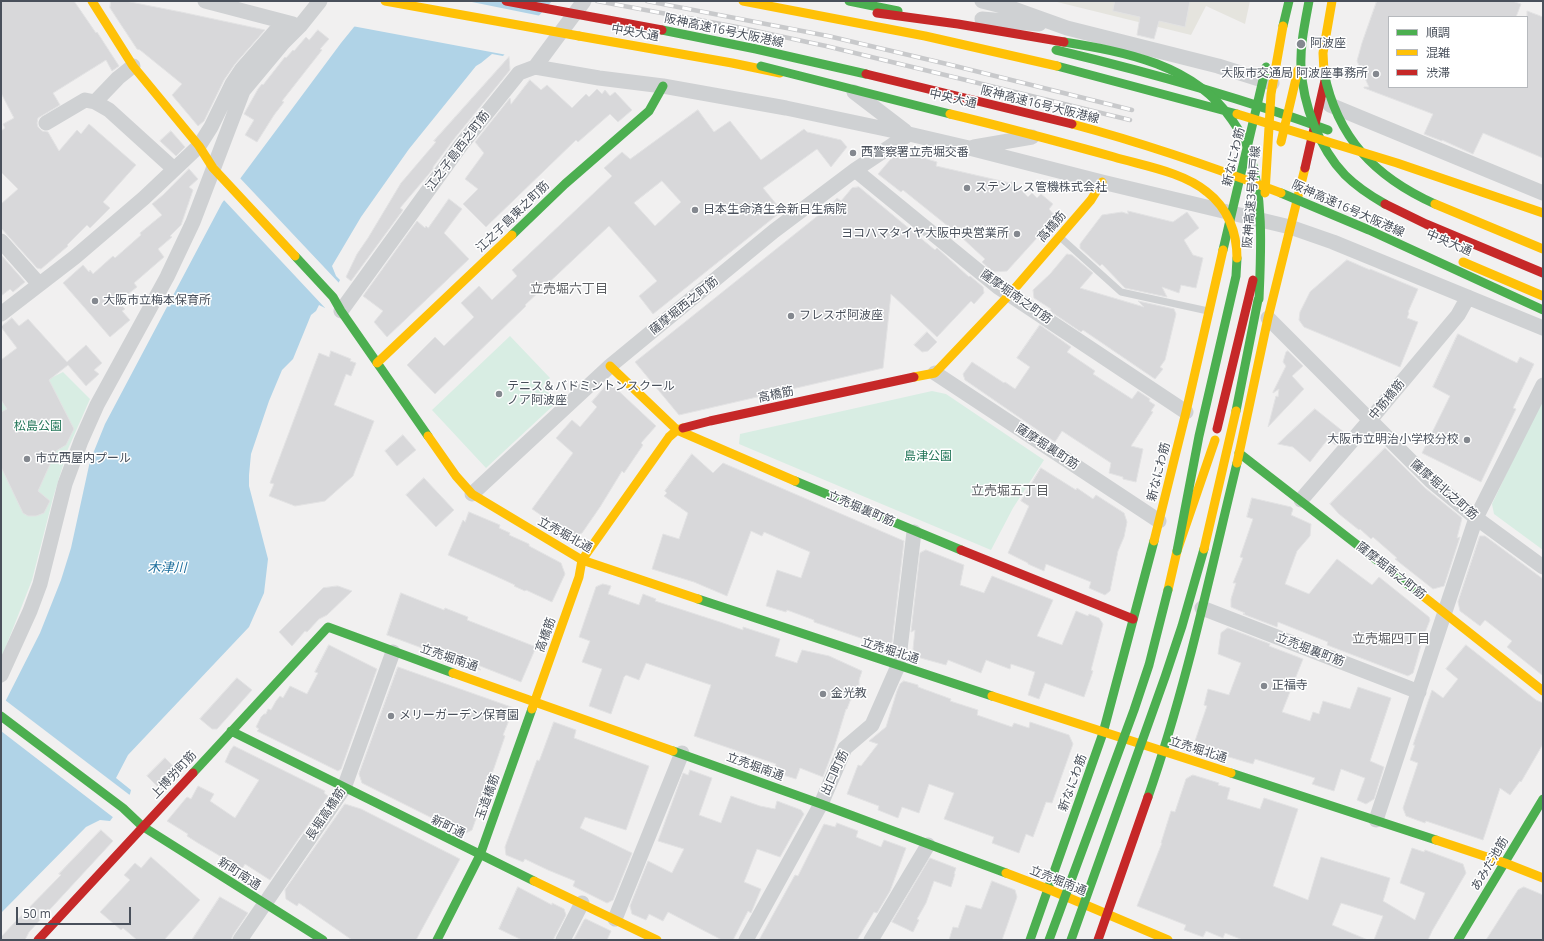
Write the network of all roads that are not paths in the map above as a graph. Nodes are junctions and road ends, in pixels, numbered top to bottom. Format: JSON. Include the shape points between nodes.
{"nodes":[{"id":1,"x":92,"y":1,"type":"edge"},
{"id":2,"x":205,"y":1,"type":"edge"},
{"id":3,"x":320,"y":1,"type":"edge"},
{"id":4,"x":385,"y":1,"type":"edge"},
{"id":5,"x":506,"y":1,"type":"edge"},
{"id":6,"x":584,"y":1,"type":"edge"},
{"id":7,"x":742,"y":1,"type":"edge"},
{"id":8,"x":784,"y":1,"type":"edge"},
{"id":9,"x":982,"y":1,"type":"edge"},
{"id":10,"x":1280,"y":1,"type":"edge"},
{"id":11,"x":1289,"y":1,"type":"edge"},
{"id":12,"x":1309,"y":1,"type":"edge"},
{"id":13,"x":1314,"y":1,"type":"edge"},
{"id":14,"x":1332,"y":1,"type":"edge"},
{"id":15,"x":815,"y":5,"type":"dead end"},
{"id":16,"x":848,"y":5,"type":"edge"},
{"id":17,"x":895,"y":11,"type":"junction"},
{"id":18,"x":633,"y":24,"type":"junction"},
{"id":19,"x":1338,"y":24,"type":"dead end"},
{"id":20,"x":300,"y":26,"type":"junction"},
{"id":21,"x":1068,"y":28,"type":"junction"},
{"id":22,"x":133,"y":66,"type":"junction"},
{"id":23,"x":534,"y":67,"type":"junction"},
{"id":24,"x":1263,"y":80,"type":"junction"},
{"id":25,"x":663,"y":86,"type":"junction"},
{"id":26,"x":848,"y":88,"type":"junction"},
{"id":27,"x":1322,"y":101,"type":"junction"},
{"id":28,"x":95,"y":102,"type":"junction"},
{"id":29,"x":1258,"y":104,"type":"junction"},
{"id":30,"x":46,"y":122,"type":"dead end"},
{"id":31,"x":1316,"y":125,"type":"junction"},
{"id":32,"x":1052,"y":133,"type":"junction"},
{"id":33,"x":909,"y":134,"type":"junction"},
{"id":34,"x":199,"y":146,"type":"junction"},
{"id":35,"x":969,"y":148,"type":"junction"},
{"id":36,"x":1126,"y":151,"type":"dead end"},
{"id":37,"x":1279,"y":151,"type":"dead end"},
{"id":38,"x":1149,"y":156,"type":"dead end"},
{"id":39,"x":214,"y":168,"type":"junction"},
{"id":40,"x":174,"y":169,"type":"junction"},
{"id":41,"x":855,"y":170,"type":"junction"},
{"id":42,"x":1275,"y":173,"type":"dead end"},
{"id":43,"x":1241,"y":179,"type":"junction"},
{"id":44,"x":1102,"y":182,"type":"junction"},
{"id":45,"x":1543,"y":193,"type":"edge"},
{"id":46,"x":1299,"y":196,"type":"junction"},
{"id":47,"x":1272,"y":200,"type":"dead end"},
{"id":48,"x":1232,"y":213,"type":"junction"},
{"id":49,"x":1271,"y":213,"type":"dead end"},
{"id":50,"x":1543,"y":214,"type":"edge"},
{"id":51,"x":1543,"y":223,"type":"edge"},
{"id":52,"x":1290,"y":226,"type":"junction"},
{"id":53,"x":1060,"y":236,"type":"junction"},
{"id":54,"x":1,"y":241,"type":"edge"},
{"id":55,"x":1543,"y":249,"type":"edge"},
{"id":56,"x":1441,"y":253,"type":"dead end"},
{"id":57,"x":1456,"y":259,"type":"dead end"},
{"id":58,"x":1543,"y":272,"type":"edge"},
{"id":59,"x":39,"y":284,"type":"junction"},
{"id":60,"x":1010,"y":294,"type":"junction"},
{"id":61,"x":1543,"y":296,"type":"edge"},
{"id":62,"x":1468,"y":298,"type":"junction"},
{"id":63,"x":1259,"y":299,"type":"junction"},
{"id":64,"x":1543,"y":310,"type":"edge"},
{"id":65,"x":341,"y":311,"type":"junction"},
{"id":66,"x":1210,"y":312,"type":"junction"},
{"id":67,"x":1,"y":314,"type":"edge"},
{"id":68,"x":1268,"y":318,"type":"junction"},
{"id":69,"x":1543,"y":328,"type":"edge"},
{"id":70,"x":377,"y":363,"type":"junction"},
{"id":71,"x":610,"y":366,"type":"junction"},
{"id":72,"x":935,"y":373,"type":"junction"},
{"id":73,"x":1543,"y":385,"type":"edge"},
{"id":74,"x":1186,"y":412,"type":"junction"},
{"id":75,"x":1370,"y":420,"type":"junction"},
{"id":76,"x":677,"y":430,"type":"junction"},
{"id":77,"x":1239,"y":453,"type":"junction"},
{"id":78,"x":472,"y":494,"type":"junction"},
{"id":79,"x":1301,"y":500,"type":"junction"},
{"id":80,"x":1476,"y":518,"type":"junction"},
{"id":81,"x":1159,"y":521,"type":"junction"},
{"id":82,"x":914,"y":532,"type":"junction"},
{"id":83,"x":1177,"y":551,"type":"junction"},
{"id":84,"x":582,"y":560,"type":"junction"},
{"id":85,"x":1543,"y":567,"type":"edge"},
{"id":86,"x":1202,"y":608,"type":"junction"},
{"id":87,"x":1444,"y":613,"type":"junction"},
{"id":88,"x":1133,"y":619,"type":"junction"},
{"id":89,"x":328,"y":627,"type":"joint"},
{"id":90,"x":393,"y":652,"type":"junction"},
{"id":91,"x":898,"y":666,"type":"junction"},
{"id":92,"x":1,"y":675,"type":"edge"},
{"id":93,"x":1543,"y":691,"type":"edge"},
{"id":94,"x":1419,"y":692,"type":"junction"},
{"id":95,"x":535,"y":702,"type":"junction"},
{"id":96,"x":1,"y":716,"type":"edge"},
{"id":97,"x":231,"y":731,"type":"junction"},
{"id":98,"x":1103,"y":733,"type":"junction"},
{"id":99,"x":1164,"y":752,"type":"junction"},
{"id":100,"x":682,"y":753,"type":"junction"},
{"id":101,"x":344,"y":788,"type":"junction"},
{"id":102,"x":1543,"y":799,"type":"edge"},
{"id":103,"x":821,"y":804,"type":"junction"},
{"id":104,"x":1376,"y":820,"type":"junction"},
{"id":105,"x":142,"y":826,"type":"junction"},
{"id":106,"x":928,"y":845,"type":"junction"},
{"id":107,"x":480,"y":855,"type":"junction"},
{"id":108,"x":1505,"y":863,"type":"junction"},
{"id":109,"x":1543,"y":878,"type":"edge"},
{"id":110,"x":1048,"y":888,"type":"junction"},
{"id":111,"x":582,"y":903,"type":"junction"},
{"id":112,"x":264,"y":904,"type":"junction"},
{"id":113,"x":1108,"y":914,"type":"junction"},
{"id":114,"x":615,"y":919,"type":"junction"},
{"id":115,"x":38,"y":940,"type":"edge"},
{"id":116,"x":240,"y":940,"type":"edge"},
{"id":117,"x":323,"y":940,"type":"edge"},
{"id":118,"x":437,"y":940,"type":"edge"},
{"id":119,"x":563,"y":940,"type":"edge"},
{"id":120,"x":657,"y":940,"type":"edge"},
{"id":121,"x":746,"y":940,"type":"edge"},
{"id":122,"x":871,"y":940,"type":"edge"},
{"id":123,"x":1030,"y":940,"type":"edge"},
{"id":124,"x":1049,"y":940,"type":"edge"},
{"id":125,"x":1071,"y":940,"type":"edge"},
{"id":126,"x":1098,"y":940,"type":"edge"},
{"id":127,"x":1168,"y":940,"type":"edge"},
{"id":128,"x":1458,"y":940,"type":"edge"}],
"edges":[{"from":1,"to":22,"type":"main road","name":"立売堀北通"},
{"from":2,"to":20,"type":"street"},
{"from":3,"to":20,"type":"street"},
{"from":4,"to":26,"type":"main road","name":"中央大通","bridge":true,"via":[[732,63]]},
{"from":5,"to":18,"type":"main road","name":"阪神高速16号大阪港線","bridge":true},
{"from":6,"to":23,"type":"street","name":"江之子島西之町筋"},
{"from":7,"to":50,"type":"main road","bridge":true,"via":[[948,41],[1158,91],[1450,180]]},
{"from":8,"to":15,"type":"main road"},
{"from":9,"to":21,"type":"street"},
{"from":10,"to":24,"type":"main road","name":"新なにわ筋"},
{"from":11,"to":83,"type":"main road","name":"阪神高速3号神戸線","bridge":true,"via":[[1271,94],[1259,252],[1215,440]]},
{"from":12,"to":58,"type":"main road","bridge":true,"via":[[1302,48],[1302,80],[1319,136],[1341,169],[1355,184],[1395,210]]},
{"from":13,"to":37,"type":"main road","bridge":true},
{"from":14,"to":55,"type":"main road","bridge":true,"via":[[1323,53],[1326,87],[1337,117],[1355,144],[1385,174],[1420,197]]},
{"from":16,"to":17,"type":"main road"},
{"from":16,"to":63,"type":"main road","bridge":true,"via":[[1118,52],[1154,62],[1190,79],[1215,99],[1231,118],[1250,156],[1257,204]]},
{"from":17,"to":21,"type":"street"},
{"from":17,"to":29,"type":"main road","via":[[1135,69]]},
{"from":18,"to":64,"type":"main road","name":"阪神高速16号大阪港線","bridge":true,"via":[[947,93],[1080,127],[1190,159],[1346,220]]},
{"from":18,"to":83,"type":"main road","bridge":true,"via":[[731,58],[1012,129],[1163,171],[1183,178],[1208,192],[1221,205],[1228,217],[1234,231],[1238,259],[1233,293],[1199,436]]},
{"from":19,"to":27,"type":"main road","via":[[1328,61]]},
{"from":20,"to":34,"type":"street","via":[[279,27],[242,70]]},
{"from":20,"to":39,"type":"street","via":[[242,91]]},
{"from":21,"to":24,"type":"street"},
{"from":22,"to":28,"type":"street"},
{"from":22,"to":34,"type":"main road","name":"立売堀北通"},
{"from":23,"to":25,"type":"street"},
{"from":23,"to":65,"type":"street","name":"江之子島西之町筋","via":[[519,73],[461,145]]},
{"from":24,"to":27,"type":"street"},
{"from":24,"to":29,"type":"main road","name":"新なにわ筋"},
{"from":25,"to":33,"type":"street"},
{"from":25,"to":70,"type":"main road","name":"江之子島東之町筋","via":[[649,111],[564,184]]},
{"from":26,"to":32,"type":"main road","name":"中央大通"},
{"from":26,"to":33,"type":"street"},
{"from":27,"to":31,"type":"main road"},
{"from":27,"to":45,"type":"street"},
{"from":28,"to":30,"type":"street","via":[[85,100]]},
{"from":28,"to":40,"type":"street","via":[[109,110]]},
{"from":29,"to":31,"type":"main road"},
{"from":29,"to":43,"type":"main road","name":"新なにわ筋"},
{"from":31,"to":46,"type":"main road"},
{"from":31,"to":51,"type":"main road"},
{"from":32,"to":35,"type":"street"},
{"from":32,"to":36,"type":"main road","name":"中央大通"},
{"from":33,"to":35,"type":"street"},
{"from":33,"to":41,"type":"street","name":"薩摩堀西之町筋"},
{"from":34,"to":39,"type":"main road","name":"立売堀北通"},
{"from":34,"to":40,"type":"street"},
{"from":35,"to":44,"type":"street"},
{"from":38,"to":43,"type":"main road","name":"中央大通"},
{"from":39,"to":65,"type":"main road","name":"立売堀北通","via":[[333,297]]},
{"from":39,"to":92,"type":"street","via":[[193,222],[167,277],[97,405],[81,441],[65,484],[40,584]]},
{"from":40,"to":59,"type":"street","via":[[144,198]]},
{"from":41,"to":60,"type":"street","name":"薩摩堀南之町筋","via":[[998,287]]},
{"from":41,"to":71,"type":"street","name":"薩摩堀西之町筋","via":[[774,231]]},
{"from":42,"to":47,"type":"main road"},
{"from":43,"to":46,"type":"main road","name":"中央大通"},
{"from":43,"to":48,"type":"main road","name":"新なにわ筋"},
{"from":44,"to":48,"type":"street"},
{"from":44,"to":53,"type":"main road","name":"高橋筋","via":[[1092,200]]},
{"from":46,"to":52,"type":"main road"},
{"from":46,"to":56,"type":"main road","name":"中央大通"},
{"from":48,"to":52,"type":"street"},
{"from":48,"to":66,"type":"main road","name":"新なにわ筋"},
{"from":49,"to":63,"type":"main road","bridge":true},
{"from":52,"to":62,"type":"street"},
{"from":52,"to":68,"type":"main road"},
{"from":53,"to":60,"type":"main road","name":"高橋筋"},
{"from":53,"to":66,"type":"lane","via":[[1121,292]]},
{"from":54,"to":59,"type":"street"},
{"from":57,"to":61,"type":"main road","name":"中央大通"},
{"from":59,"to":67,"type":"street"},
{"from":60,"to":72,"type":"main road","name":"高橋筋"},
{"from":60,"to":74,"type":"street","name":"薩摩堀南之町筋"},
{"from":62,"to":69,"type":"street"},
{"from":62,"to":75,"type":"street","name":"中筋橋筋","via":[[1458,314]]},
{"from":63,"to":125,"type":"main road","bridge":true,"via":[[1209,533],[1197,577],[1165,677]]},
{"from":65,"to":70,"type":"main road","name":"立売堀北通"},
{"from":66,"to":74,"type":"main road","name":"新なにわ筋"},
{"from":68,"to":75,"type":"street","name":"薩摩堀北之町筋"},
{"from":68,"to":77,"type":"main road"},
{"from":70,"to":78,"type":"main road","name":"立売堀北通","via":[[456,476]]},
{"from":71,"to":76,"type":"main road","name":"立売堀裏町筋"},
{"from":71,"to":78,"type":"street","name":"薩摩堀西之町筋"},
{"from":72,"to":76,"type":"main road","name":"高橋筋"},
{"from":72,"to":81,"type":"street","name":"薩摩堀裏町筋"},
{"from":73,"to":80,"type":"street"},
{"from":74,"to":81,"type":"main road","name":"新なにわ筋"},
{"from":75,"to":79,"type":"street","name":"中筋橋筋"},
{"from":75,"to":80,"type":"street","name":"薩摩堀北之町筋","via":[[1431,481]]},
{"from":76,"to":82,"type":"main road","name":"立売堀裏町筋"},
{"from":76,"to":84,"type":"main road","name":"高橋筋","via":[[667,440]]},
{"from":77,"to":79,"type":"main road","name":"薩摩堀南之町筋"},
{"from":77,"to":86,"type":"main road"},
{"from":78,"to":84,"type":"main road","name":"立売堀北通"},
{"from":79,"to":87,"type":"main road","name":"薩摩堀南之町筋"},
{"from":80,"to":85,"type":"street","name":"薩摩堀北之町筋"},
{"from":80,"to":87,"type":"street"},
{"from":81,"to":88,"type":"main road","name":"新なにわ筋"},
{"from":82,"to":88,"type":"main road","name":"立売堀裏町筋"},
{"from":82,"to":91,"type":"street","name":"出口町筋"},
{"from":83,"to":124,"type":"main road","bridge":true,"via":[[1146,673]]},
{"from":84,"to":91,"type":"main road","name":"立売堀北通"},
{"from":84,"to":95,"type":"main road","name":"高橋筋","via":[[579,577]]},
{"from":86,"to":94,"type":"street","name":"立売堀裏町筋"},
{"from":86,"to":99,"type":"main road"},
{"from":87,"to":93,"type":"main road","name":"薩摩堀南之町筋"},
{"from":87,"to":94,"type":"street"},
{"from":88,"to":98,"type":"main road","name":"新なにわ筋"},
{"from":89,"to":90,"type":"main road","name":"立売堀南通"},
{"from":89,"to":97,"type":"main road","name":"上博労町筋"},
{"from":90,"to":95,"type":"main road","name":"立売堀南通"},
{"from":90,"to":101,"type":"street","name":"長堀高橋筋"},
{"from":91,"to":98,"type":"main road","name":"立売堀北通"},
{"from":91,"to":103,"type":"street","name":"出口町筋","via":[[872,726],[845,748]]},
{"from":94,"to":104,"type":"street"},
{"from":95,"to":100,"type":"main road","name":"立売堀南通"},
{"from":95,"to":107,"type":"main road","name":"玉造橋筋"},
{"from":96,"to":105,"type":"main road","name":"新町南通","via":[[123,808]]},
{"from":97,"to":101,"type":"main road","name":"新町通"},
{"from":97,"to":105,"type":"main road","name":"上博労町筋"},
{"from":98,"to":99,"type":"main road","name":"立売堀北通"},
{"from":98,"to":110,"type":"main road","name":"新なにわ筋"},
{"from":99,"to":104,"type":"main road","name":"立売堀北通"},
{"from":99,"to":113,"type":"main road"},
{"from":100,"to":103,"type":"main road","name":"立売堀南通"},
{"from":100,"to":114,"type":"street"},
{"from":101,"to":107,"type":"main road","name":"新町通"},
{"from":101,"to":112,"type":"street","name":"長堀高橋筋"},
{"from":102,"to":108,"type":"main road","name":"あみだ池筋"},
{"from":103,"to":106,"type":"main road","name":"立売堀南通"},
{"from":103,"to":121,"type":"street","name":"出口町筋"},
{"from":104,"to":108,"type":"main road","name":"立売堀北通"},
{"from":105,"to":112,"type":"main road","name":"新町南通"},
{"from":105,"to":115,"type":"main road","name":"上博労町筋"},
{"from":106,"to":110,"type":"main road","name":"立売堀南通"},
{"from":106,"to":122,"type":"street"},
{"from":107,"to":111,"type":"main road","name":"新町通"},
{"from":107,"to":118,"type":"main road","name":"玉造橋筋"},
{"from":108,"to":109,"type":"main road","name":"立売堀北通"},
{"from":108,"to":128,"type":"main road","name":"あみだ池筋"},
{"from":110,"to":113,"type":"main road","name":"立売堀南通"},
{"from":110,"to":123,"type":"main road","name":"新なにわ筋"},
{"from":111,"to":114,"type":"main road","name":"新町通"},
{"from":111,"to":119,"type":"street"},
{"from":112,"to":116,"type":"street","name":"長堀高橋筋"},
{"from":112,"to":117,"type":"main road","name":"新町南通"},
{"from":113,"to":126,"type":"main road"},
{"from":113,"to":127,"type":"main road","name":"立売堀南通"},
{"from":114,"to":120,"type":"main road","name":"新町通"}]}
